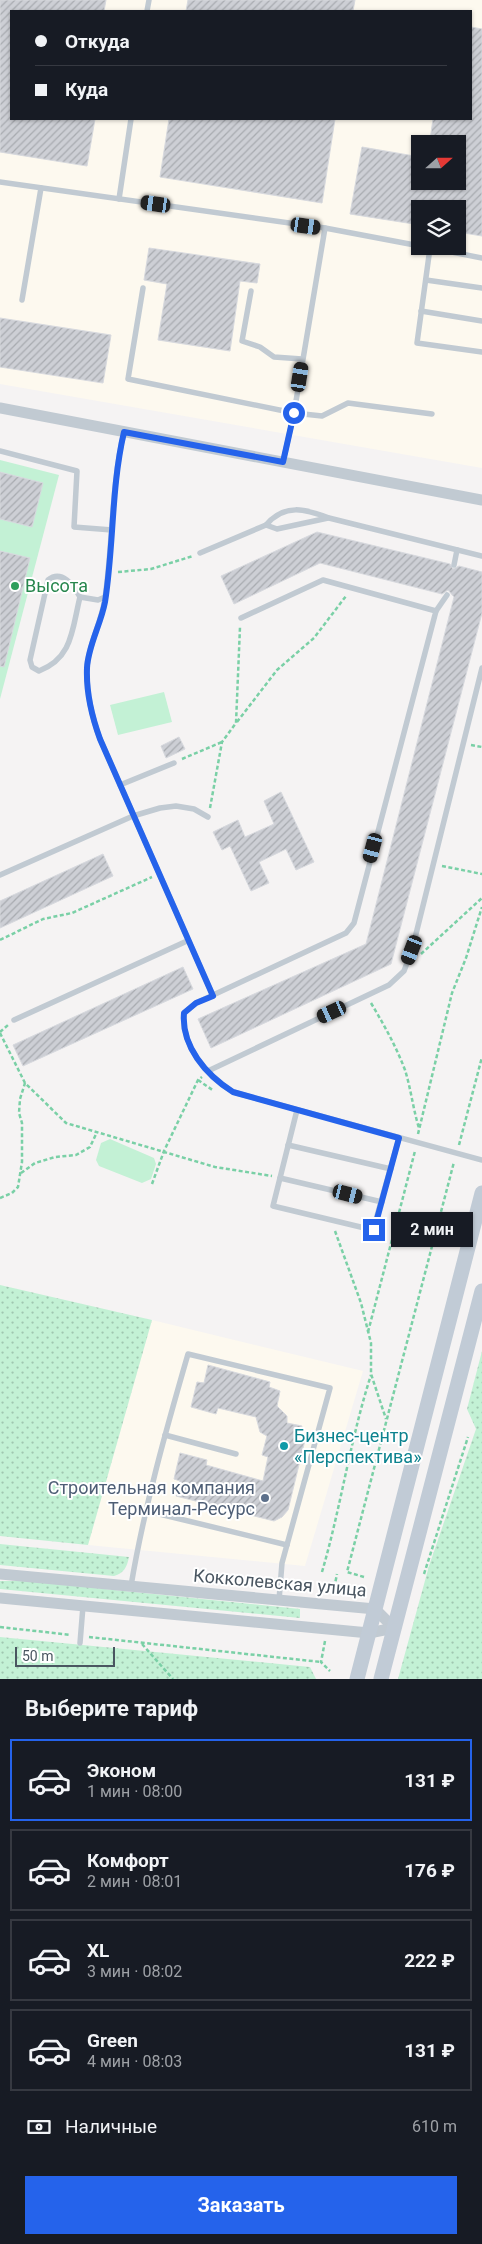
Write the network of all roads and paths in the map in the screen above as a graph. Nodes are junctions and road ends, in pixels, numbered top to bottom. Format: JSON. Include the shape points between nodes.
{"nodes":[{"id":1,"x":131,"y":120,"type":"edge"},
{"id":2,"x":0,"y":182,"type":"edge"},
{"id":3,"x":41,"y":188,"type":"junction"},
{"id":4,"x":119,"y":199,"type":"junction"},
{"id":5,"x":325,"y":228,"type":"junction"},
{"id":6,"x":411,"y":244,"type":"edge"},
{"id":7,"x":429,"y":255,"type":"edge"},
{"id":8,"x":466,"y":255,"type":"edge"},
{"id":9,"x":482,"y":258,"type":"edge"},
{"id":10,"x":426,"y":280,"type":"junction"},
{"id":11,"x":143,"y":288,"type":"dead end"},
{"id":12,"x":482,"y":288,"type":"edge"},
{"id":13,"x":251,"y":291,"type":"dead end"},
{"id":14,"x":22,"y":300,"type":"dead end"},
{"id":15,"x":421,"y":310,"type":"junction"},
{"id":16,"x":482,"y":321,"type":"edge"},
{"id":17,"x":482,"y":352,"type":"edge"},
{"id":18,"x":302,"y":359,"type":"junction"},
{"id":19,"x":0,"y":408,"type":"edge"},
{"id":20,"x":294,"y":413,"type":"junction"},
{"id":21,"x":432,"y":414,"type":"dead end"},
{"id":22,"x":124,"y":432,"type":"junction"},
{"id":23,"x":0,"y":451,"type":"edge"},
{"id":24,"x":283,"y":462,"type":"junction"},
{"id":25,"x":482,"y":500,"type":"edge"},
{"id":26,"x":329,"y":518,"type":"junction"},
{"id":27,"x":266,"y":525,"type":"junction"},
{"id":28,"x":112,"y":530,"type":"junction"},
{"id":29,"x":457,"y":550,"type":"junction"},
{"id":30,"x":200,"y":553,"type":"joint"},
{"id":31,"x":482,"y":556,"type":"edge"},
{"id":32,"x":454,"y":565,"type":"dead end"},
{"id":33,"x":109,"y":573,"type":"junction"},
{"id":34,"x":352,"y":588,"type":"junction"},
{"id":35,"x":447,"y":595,"type":"dead end"},
{"id":36,"x":80,"y":597,"type":"junction"},
{"id":37,"x":105,"y":597,"type":"junction"},
{"id":38,"x":436,"y":611,"type":"junction"},
{"id":39,"x":241,"y":618,"type":"joint"},
{"id":40,"x":482,"y":668,"type":"edge"},
{"id":41,"x":236,"y":723,"type":"junction"},
{"id":42,"x":222,"y":742,"type":"junction"},
{"id":43,"x":174,"y":763,"type":"joint"},
{"id":44,"x":120,"y":785,"type":"junction"},
{"id":45,"x":133,"y":816,"type":"junction"},
{"id":46,"x":208,"y":817,"type":"joint"},
{"id":47,"x":436,"y":865,"type":"dead end"},
{"id":48,"x":158,"y":874,"type":"junction"},
{"id":49,"x":482,"y":874,"type":"edge"},
{"id":50,"x":0,"y":875,"type":"edge"},
{"id":51,"x":482,"y":898,"type":"edge"},
{"id":52,"x":482,"y":907,"type":"edge"},
{"id":53,"x":0,"y":940,"type":"edge"},
{"id":54,"x":187,"y":941,"type":"junction"},
{"id":55,"x":407,"y":962,"type":"junction"},
{"id":56,"x":367,"y":995,"type":"junction"},
{"id":57,"x":213,"y":996,"type":"junction"},
{"id":58,"x":14,"y":1020,"type":"dead end"},
{"id":59,"x":0,"y":1033,"type":"edge"},
{"id":60,"x":482,"y":1057,"type":"edge"},
{"id":61,"x":208,"y":1070,"type":"junction"},
{"id":62,"x":25,"y":1083,"type":"junction"},
{"id":63,"x":297,"y":1110,"type":"junction"},
{"id":64,"x":419,"y":1129,"type":"junction"},
{"id":65,"x":97,"y":1132,"type":"junction"},
{"id":66,"x":399,"y":1138,"type":"junction"},
{"id":67,"x":416,"y":1142,"type":"junction"},
{"id":68,"x":288,"y":1145,"type":"junction"},
{"id":69,"x":164,"y":1151,"type":"junction"},
{"id":70,"x":457,"y":1153,"type":"junction"},
{"id":71,"x":482,"y":1160,"type":"edge"},
{"id":72,"x":391,"y":1169,"type":"junction"},
{"id":73,"x":21,"y":1173,"type":"junction"},
{"id":74,"x":278,"y":1177,"type":"junction"},
{"id":75,"x":152,"y":1184,"type":"dead end"},
{"id":76,"x":482,"y":1193,"type":"edge"},
{"id":77,"x":0,"y":1198,"type":"edge"},
{"id":78,"x":382,"y":1202,"type":"junction"},
{"id":79,"x":332,"y":1220,"type":"junction"},
{"id":80,"x":482,"y":1291,"type":"edge"},
{"id":81,"x":368,"y":1332,"type":"junction"},
{"id":82,"x":371,"y":1374,"type":"junction"},
{"id":83,"x":387,"y":1420,"type":"junction"},
{"id":84,"x":165,"y":1435,"type":"junction"},
{"id":85,"x":468,"y":1437,"type":"dead end"},
{"id":86,"x":236,"y":1454,"type":"dead end"},
{"id":87,"x":147,"y":1510,"type":"junction"},
{"id":88,"x":286,"y":1545,"type":"junction"},
{"id":89,"x":322,"y":1572,"type":"dead end"},
{"id":90,"x":0,"y":1574,"type":"edge"},
{"id":91,"x":337,"y":1574,"type":"dead end"},
{"id":92,"x":364,"y":1576,"type":"dead end"},
{"id":93,"x":421,"y":1583,"type":"dead end"},
{"id":94,"x":131,"y":1586,"type":"junction"},
{"id":95,"x":333,"y":1596,"type":"dead end"},
{"id":96,"x":0,"y":1598,"type":"edge"},
{"id":97,"x":279,"y":1600,"type":"junction"},
{"id":98,"x":82,"y":1606,"type":"junction"},
{"id":99,"x":375,"y":1609,"type":"junction"},
{"id":100,"x":0,"y":1627,"type":"edge"},
{"id":101,"x":394,"y":1628,"type":"junction"},
{"id":102,"x":369,"y":1633,"type":"junction"},
{"id":103,"x":81,"y":1636,"type":"junction"},
{"id":104,"x":325,"y":1639,"type":"dead end"},
{"id":105,"x":141,"y":1642,"type":"junction"},
{"id":106,"x":80,"y":1644,"type":"dead end"},
{"id":107,"x":321,"y":1662,"type":"junction"},
{"id":108,"x":330,"y":1671,"type":"dead end"},
{"id":109,"x":173,"y":1679,"type":"edge"},
{"id":110,"x":357,"y":1679,"type":"edge"},
{"id":111,"x":381,"y":1679,"type":"edge"}],
"edges":[{"from":1,"to":4,"type":"lane"},
{"from":2,"to":3,"type":"lane"},
{"from":3,"to":4,"type":"lane"},
{"from":3,"to":14,"type":"lane"},
{"from":4,"to":5,"type":"lane"},
{"from":5,"to":6,"type":"lane"},
{"from":5,"to":18,"type":"lane"},
{"from":7,"to":10,"type":"lane"},
{"from":8,"to":9,"type":"lane"},
{"from":10,"to":12,"type":"lane"},
{"from":10,"to":15,"type":"lane"},
{"from":11,"to":20,"type":"lane","via":[[128,380]]},
{"from":13,"to":18,"type":"lane","via":[[242,341],[260,347],[274,357]]},
{"from":15,"to":16,"type":"lane"},
{"from":15,"to":17,"type":"lane","via":[[417,343]]},
{"from":18,"to":20,"type":"lane"},
{"from":19,"to":22,"type":"street"},
{"from":20,"to":21,"type":"lane","via":[[322,416],[348,403]]},
{"from":20,"to":24,"type":"lane"},
{"from":22,"to":24,"type":"street"},
{"from":22,"to":28,"type":"lane","via":[[116,462]]},
{"from":23,"to":28,"type":"lane","via":[[77,471],[74,527]]},
{"from":24,"to":25,"type":"street"},
{"from":26,"to":27,"type":"lane","via":[[278,529]]},
{"from":26,"to":27,"type":"lane","via":[[306,509],[288,511],[274,516]]},
{"from":26,"to":29,"type":"lane"},
{"from":27,"to":30,"type":"lane"},
{"from":28,"to":33,"type":"lane"},
{"from":29,"to":31,"type":"lane"},
{"from":29,"to":32,"type":"lane"},
{"from":30,"to":33,"type":"path","via":[[151,569]]},
{"from":33,"to":37,"type":"lane"},
{"from":34,"to":38,"type":"lane"},
{"from":34,"to":39,"type":"lane","via":[[323,580]]},
{"from":34,"to":41,"type":"path","via":[[314,638],[277,670]]},
{"from":35,"to":38,"type":"lane"},
{"from":36,"to":36,"type":"lane","via":[[72,584],[61,577],[48,580],[30,660],[32,667],[39,671],[60,659],[66,650]]},
{"from":36,"to":37,"type":"lane","via":[[98,600]]},
{"from":37,"to":44,"type":"lane","via":[[87,667],[89,698],[92,717]]},
{"from":38,"to":57,"type":"lane","via":[[354,923],[346,933]]},
{"from":39,"to":41,"type":"path"},
{"from":40,"to":55,"type":"lane"},
{"from":41,"to":42,"type":"path"},
{"from":42,"to":43,"type":"path"},
{"from":42,"to":46,"type":"path"},
{"from":43,"to":44,"type":"lane"},
{"from":44,"to":45,"type":"lane"},
{"from":45,"to":46,"type":"lane","via":[[176,806],[194,809]]},
{"from":45,"to":48,"type":"lane"},
{"from":45,"to":50,"type":"lane"},
{"from":47,"to":49,"type":"path"},
{"from":48,"to":53,"type":"path","via":[[72,913],[43,919]]},
{"from":48,"to":54,"type":"lane"},
{"from":51,"to":55,"type":"path","via":[[414,960]]},
{"from":52,"to":64,"type":"path","via":[[452,993]]},
{"from":54,"to":57,"type":"lane"},
{"from":54,"to":58,"type":"lane"},
{"from":55,"to":56,"type":"lane","via":[[404,971],[388,985]]},
{"from":56,"to":61,"type":"lane"},
{"from":56,"to":64,"type":"path","via":[[406,1072]]},
{"from":57,"to":61,"type":"lane","via":[[196,1003],[184,1013],[183,1027],[200,1064]]},
{"from":59,"to":62,"type":"path"},
{"from":60,"to":70,"type":"path"},
{"from":61,"to":63,"type":"lane","via":[[233,1092]]},
{"from":61,"to":69,"type":"path","via":[[198,1080]]},
{"from":62,"to":65,"type":"path","via":[[66,1123]]},
{"from":62,"to":73,"type":"path","via":[[19,1113],[22,1123]]},
{"from":63,"to":66,"type":"lane"},
{"from":63,"to":68,"type":"lane"},
{"from":64,"to":67,"type":"path"},
{"from":65,"to":69,"type":"path"},
{"from":65,"to":73,"type":"path","via":[[90,1147],[76,1155],[35,1163]]},
{"from":66,"to":67,"type":"lane"},
{"from":66,"to":72,"type":"lane"},
{"from":67,"to":70,"type":"lane"},
{"from":67,"to":81,"type":"path"},
{"from":68,"to":72,"type":"lane"},
{"from":68,"to":74,"type":"lane"},
{"from":69,"to":74,"type":"path","via":[[215,1166]]},
{"from":69,"to":75,"type":"path"},
{"from":70,"to":71,"type":"lane"},
{"from":70,"to":83,"type":"path"},
{"from":72,"to":78,"type":"lane"},
{"from":73,"to":77,"type":"path","via":[[18,1186]]},
{"from":74,"to":78,"type":"lane"},
{"from":74,"to":79,"type":"lane","via":[[273,1206]]},
{"from":76,"to":99,"type":"main road"},
{"from":78,"to":79,"type":"lane","via":[[374,1230]]},
{"from":79,"to":81,"type":"path"},
{"from":80,"to":101,"type":"main road"},
{"from":81,"to":82,"type":"path"},
{"from":82,"to":83,"type":"path"},
{"from":82,"to":89,"type":"path","via":[[359,1412],[336,1523]]},
{"from":83,"to":92,"type":"path","via":[[347,1572]]},
{"from":84,"to":86,"type":"lane"},
{"from":84,"to":87,"type":"lane"},
{"from":84,"to":88,"type":"lane","via":[[188,1354],[330,1388]]},
{"from":85,"to":93,"type":"path"},
{"from":87,"to":88,"type":"lane"},
{"from":87,"to":94,"type":"lane"},
{"from":88,"to":97,"type":"lane"},
{"from":90,"to":94,"type":"street","name":"Кокколевская улица"},
{"from":91,"to":95,"type":"path"},
{"from":94,"to":97,"type":"street","name":"Кокколевская улица"},
{"from":96,"to":98,"type":"street"},
{"from":97,"to":99,"type":"street","name":"Кокколевская улица"},
{"from":98,"to":102,"type":"street"},
{"from":98,"to":103,"type":"lane"},
{"from":99,"to":101,"type":"street","name":"Кокколевская улица"},
{"from":99,"to":102,"type":"main road"},
{"from":100,"to":103,"type":"path"},
{"from":101,"to":102,"type":"street"},
{"from":101,"to":111,"type":"main road"},
{"from":102,"to":110,"type":"main road"},
{"from":103,"to":105,"type":"path"},
{"from":103,"to":106,"type":"lane"},
{"from":104,"to":107,"type":"path"},
{"from":105,"to":107,"type":"path"},
{"from":105,"to":109,"type":"path"},
{"from":107,"to":108,"type":"path"}]}
